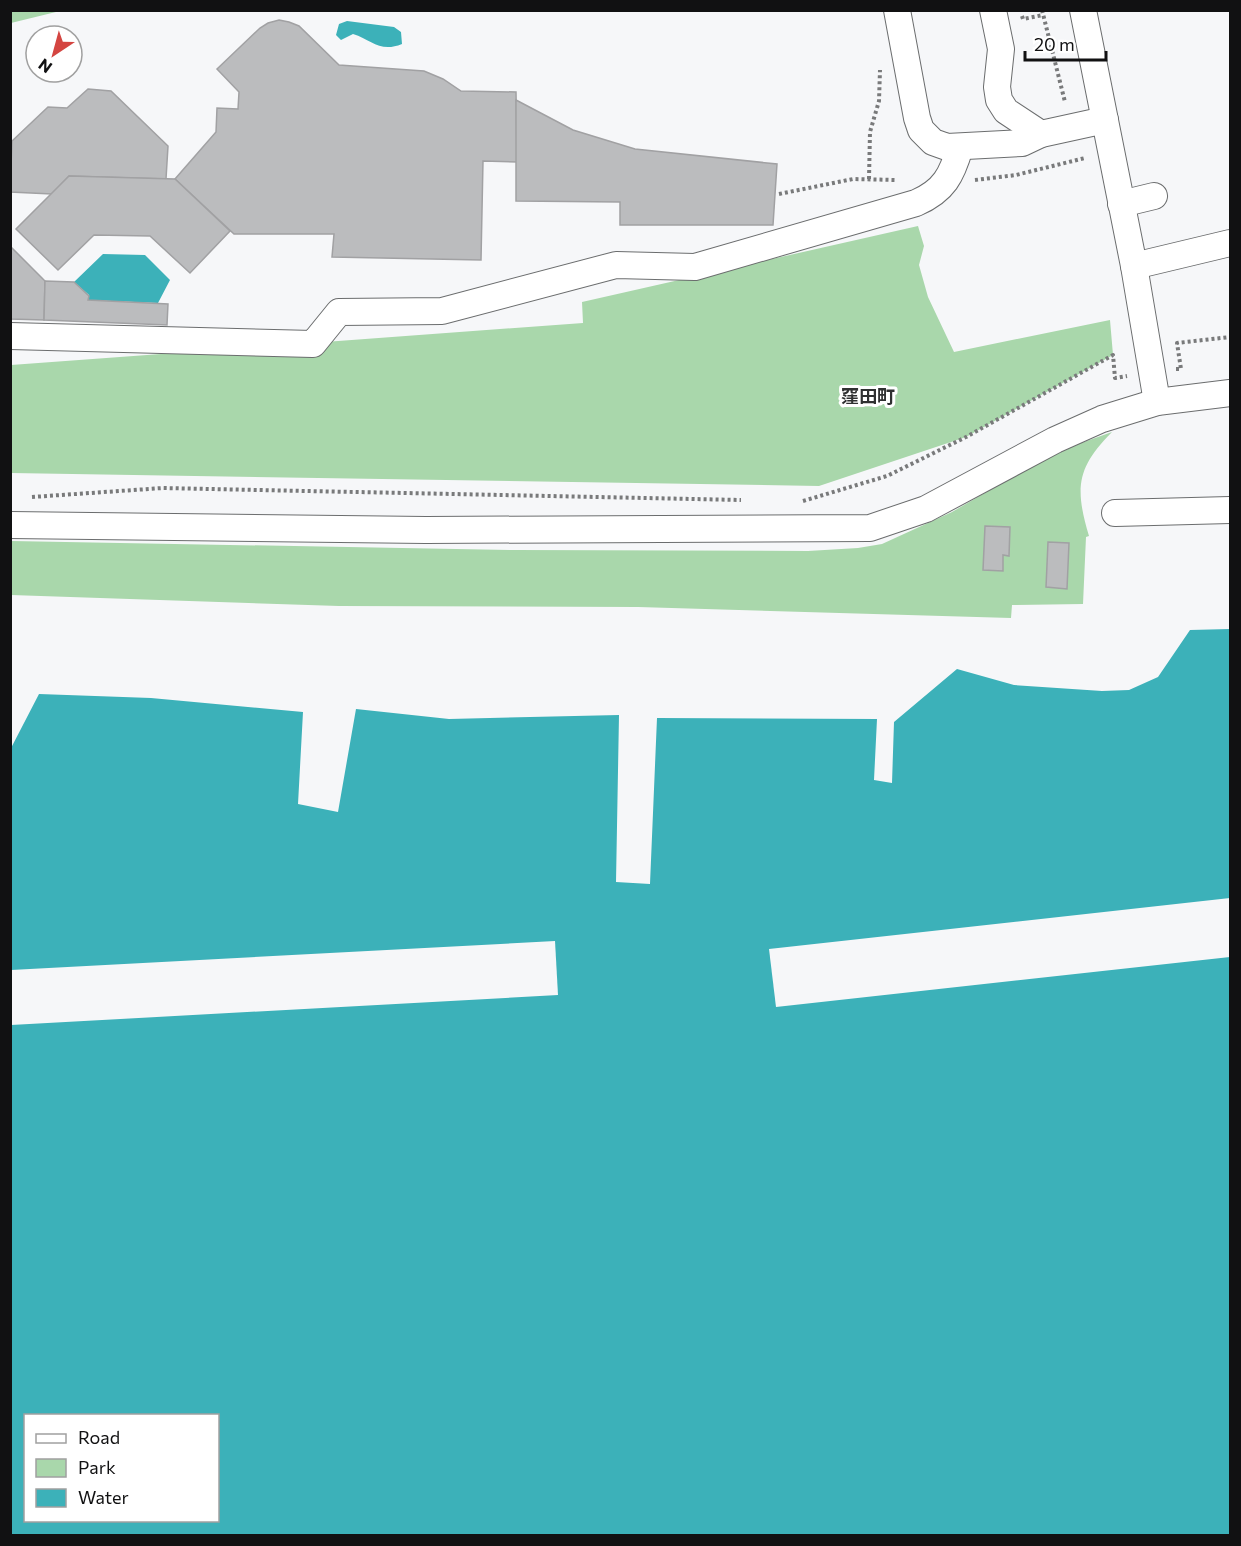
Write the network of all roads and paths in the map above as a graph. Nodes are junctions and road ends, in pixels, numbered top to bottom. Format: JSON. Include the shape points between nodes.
{"nodes":[{"id":1,"x":897,"y":10,"type":"edge"},
{"id":2,"x":993,"y":10,"type":"edge"},
{"id":3,"x":1021,"y":10,"type":"edge"},
{"id":4,"x":1083,"y":10,"type":"edge"},
{"id":5,"x":1042,"y":13,"type":"edge"},
{"id":6,"x":878,"y":60,"type":"dead end"},
{"id":7,"x":1065,"y":103,"type":"dead end"},
{"id":8,"x":1105,"y":120,"type":"junction"},
{"id":9,"x":1041,"y":134,"type":"junction"},
{"id":10,"x":960,"y":147,"type":"junction"},
{"id":11,"x":869,"y":179,"type":"junction"},
{"id":12,"x":901,"y":180,"type":"dead end"},
{"id":13,"x":779,"y":194,"type":"dead end"},
{"id":14,"x":1154,"y":196,"type":"dead end"},
{"id":15,"x":1121,"y":204,"type":"junction"},
{"id":16,"x":1230,"y":243,"type":"edge"},
{"id":17,"x":1134,"y":266,"type":"junction"},
{"id":18,"x":10,"y":336,"type":"edge"},
{"id":19,"x":1230,"y":337,"type":"edge"},
{"id":20,"x":1153,"y":374,"type":"junction"},
{"id":21,"x":1230,"y":393,"type":"edge"},
{"id":22,"x":1157,"y":402,"type":"junction"},
{"id":23,"x":22,"y":497,"type":"dead end"},
{"id":24,"x":743,"y":500,"type":"dead end"},
{"id":25,"x":802,"y":501,"type":"dead end"},
{"id":26,"x":1230,"y":510,"type":"edge"},
{"id":27,"x":1115,"y":513,"type":"dead end"},
{"id":28,"x":10,"y":525,"type":"edge"}],
"edges":[{"from":1,"to":10,"type":"street","via":[[921,130],[933,142]]},
{"from":2,"to":9,"type":"street","via":[[1001,49],[999,100],[1006,111]]},
{"from":3,"to":5,"type":"path","via":[[1023,19]]},
{"from":4,"to":8,"type":"street"},
{"from":5,"to":7,"type":"path"},
{"from":6,"to":11,"type":"path","via":[[879,101],[870,132]]},
{"from":8,"to":9,"type":"street"},
{"from":8,"to":15,"type":"street"},
{"from":9,"to":10,"type":"street","via":[[1022,143]]},
{"from":10,"to":18,"type":"street","via":[[947,180],[934,194],[916,203],[695,267],[616,265],[442,311],[339,312],[313,344]]},
{"from":11,"to":12,"type":"path"},
{"from":11,"to":13,"type":"path"},
{"from":14,"to":15,"type":"street"},
{"from":15,"to":17,"type":"street"},
{"from":16,"to":17,"type":"street"},
{"from":17,"to":20,"type":"street"},
{"from":19,"to":20,"type":"path","via":[[1177,343],[1181,369]]},
{"from":20,"to":22,"type":"street"},
{"from":20,"to":25,"type":"path","via":[[1115,378],[1113,355],[887,476]]},
{"from":21,"to":22,"type":"street"},
{"from":22,"to":28,"type":"street","via":[[1102,419],[926,509],[870,528],[426,530]]},
{"from":23,"to":24,"type":"path","via":[[163,488]]},
{"from":26,"to":27,"type":"street"}]}
